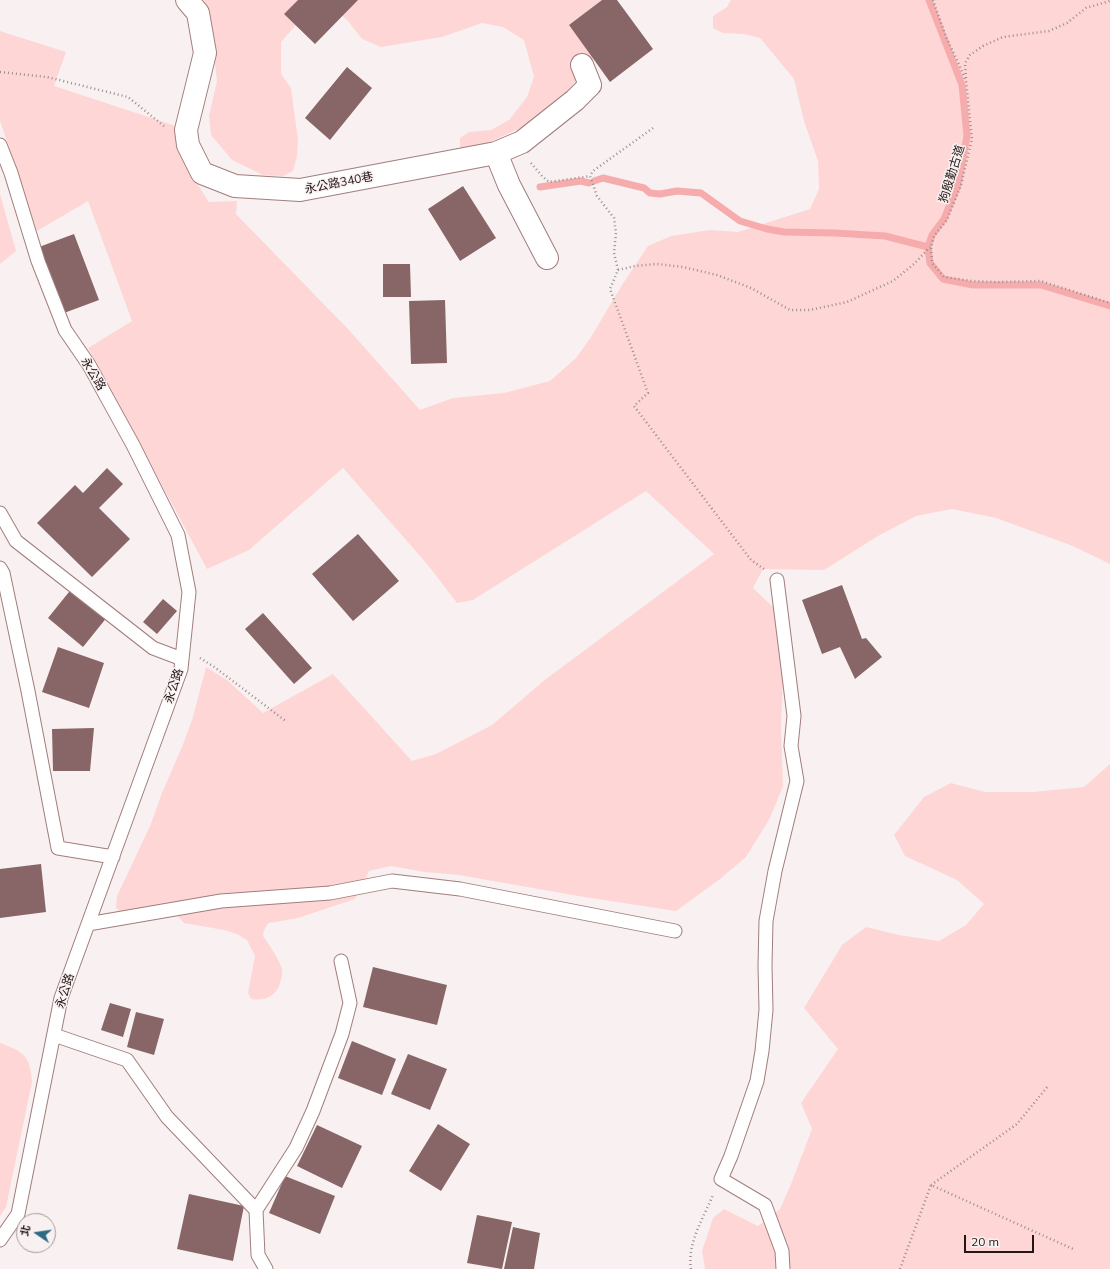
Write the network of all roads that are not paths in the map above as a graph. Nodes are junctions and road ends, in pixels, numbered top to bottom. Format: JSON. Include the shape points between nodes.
{"nodes":[{"id":1,"x":187,"y":0,"type":"edge"},
{"id":2,"x":582,"y":64,"type":"dead end"},
{"id":3,"x":0,"y":145,"type":"edge"},
{"id":4,"x":499,"y":161,"type":"junction"},
{"id":5,"x":547,"y":258,"type":"dead end"},
{"id":6,"x":0,"y":513,"type":"edge"},
{"id":7,"x":0,"y":568,"type":"edge"},
{"id":8,"x":777,"y":580,"type":"road end"},
{"id":9,"x":182,"y":659,"type":"junction"},
{"id":10,"x":113,"y":857,"type":"junction"},
{"id":11,"x":88,"y":924,"type":"junction"},
{"id":12,"x":676,"y":931,"type":"dead end"},
{"id":13,"x":341,"y":961,"type":"dead end"},
{"id":14,"x":54,"y":1035,"type":"junction"},
{"id":15,"x":256,"y":1210,"type":"junction"},
{"id":16,"x":0,"y":1240,"type":"edge"},
{"id":17,"x":266,"y":1269,"type":"edge"},
{"id":18,"x":783,"y":1269,"type":"edge"}],
"edges":[{"from":1,"to":4,"type":"street","name":"永公路340巷","via":[[198,13],[205,53],[186,130],[188,145],[202,173],[235,186],[300,190]]},
{"from":2,"to":4,"type":"street","name":"永公路340巷","via":[[590,85]]},
{"from":3,"to":9,"type":"lane","name":"永公路","via":[[38,261],[65,330],[89,364],[178,535],[188,592]]},
{"from":4,"to":5,"type":"street"},
{"from":6,"to":9,"type":"lane","via":[[16,541],[153,648]]},
{"from":7,"to":10,"type":"lane","via":[[28,691],[58,848]]},
{"from":8,"to":18,"type":"lane","via":[[794,716],[791,746],[797,781],[766,921],[766,1010],[757,1081],[721,1179],[765,1205],[782,1251]]},
{"from":9,"to":10,"type":"lane","name":"永公路","via":[[181,669]]},
{"from":10,"to":11,"type":"lane","name":"永公路"},
{"from":11,"to":12,"type":"lane","via":[[221,901],[330,893],[392,881],[460,889]]},
{"from":11,"to":14,"type":"lane","name":"永公路","via":[[61,998]]},
{"from":13,"to":15,"type":"lane","via":[[350,1003],[342,1034],[296,1148]]},
{"from":14,"to":15,"type":"lane","via":[[127,1060],[167,1117]]},
{"from":14,"to":16,"type":"lane","name":"永公路","via":[[18,1214]]},
{"from":15,"to":17,"type":"lane","via":[[258,1254]]}]}
